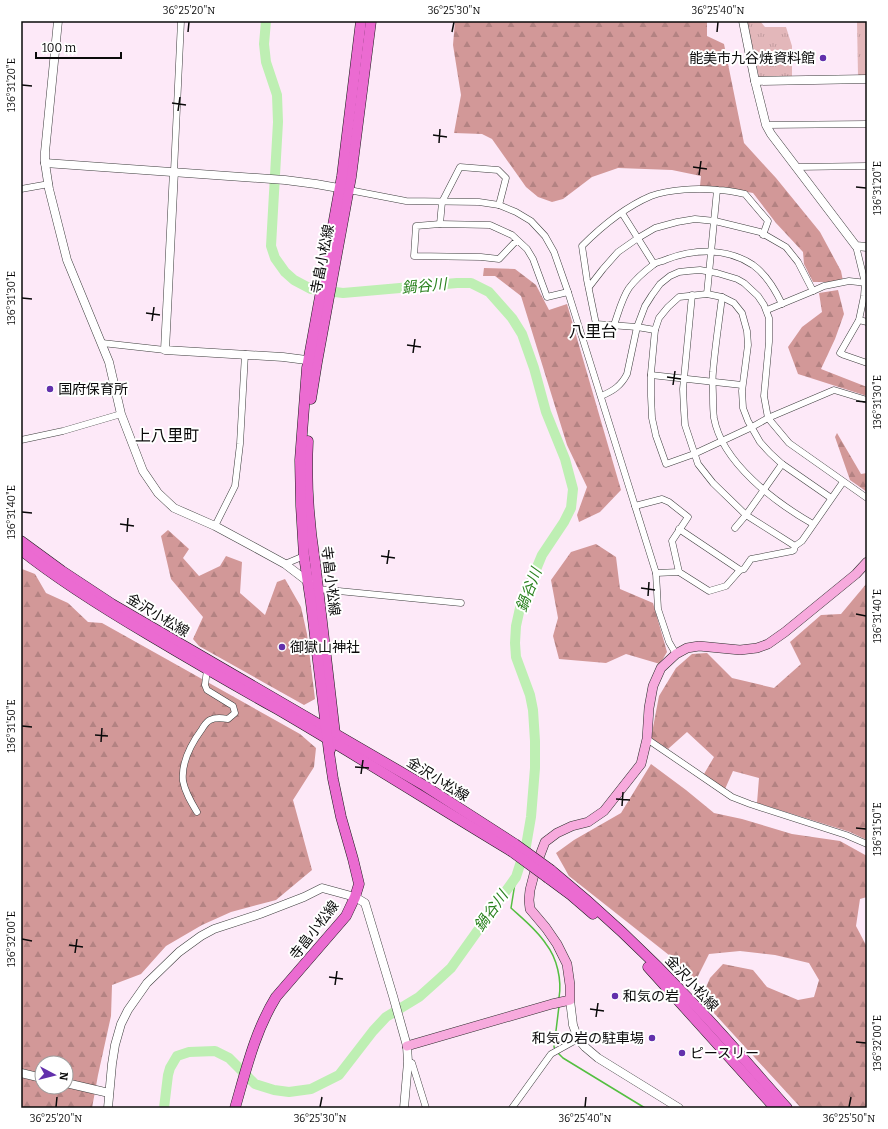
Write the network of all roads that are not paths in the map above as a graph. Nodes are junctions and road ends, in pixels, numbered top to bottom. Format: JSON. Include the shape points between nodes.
{"nodes":[{"id":1,"x":58,"y":21,"type":"edge"},
{"id":2,"x":181,"y":21,"type":"edge"},
{"id":3,"x":361,"y":21,"type":"edge"},
{"id":4,"x":371,"y":21,"type":"edge"},
{"id":5,"x":744,"y":21,"type":"edge"},
{"id":6,"x":867,"y":79,"type":"edge"},
{"id":7,"x":755,"y":81,"type":"junction"},
{"id":8,"x":766,"y":124,"type":"junction"},
{"id":9,"x":867,"y":124,"type":"edge"},
{"id":10,"x":45,"y":163,"type":"junction"},
{"id":11,"x":867,"y":166,"type":"edge"},
{"id":12,"x":796,"y":167,"type":"junction"},
{"id":13,"x":174,"y":172,"type":"junction"},
{"id":14,"x":48,"y":184,"type":"junction"},
{"id":15,"x":21,"y":189,"type":"edge"},
{"id":16,"x":344,"y":189,"type":"junction"},
{"id":17,"x":718,"y":190,"type":"junction"},
{"id":18,"x":442,"y":202,"type":"junction"},
{"id":19,"x":499,"y":205,"type":"junction"},
{"id":20,"x":622,"y":212,"type":"junction"},
{"id":21,"x":714,"y":221,"type":"junction"},
{"id":22,"x":440,"y":224,"type":"junction"},
{"id":23,"x":763,"y":235,"type":"junction"},
{"id":24,"x":638,"y":238,"type":"junction"},
{"id":25,"x":517,"y":240,"type":"junction"},
{"id":26,"x":856,"y":246,"type":"junction"},
{"id":27,"x":867,"y":247,"type":"edge"},
{"id":28,"x":711,"y":251,"type":"junction"},
{"id":29,"x":654,"y":264,"type":"junction"},
{"id":30,"x":709,"y":272,"type":"junction"},
{"id":31,"x":866,"y":283,"type":"edge"},
{"id":32,"x":589,"y":287,"type":"junction"},
{"id":33,"x":813,"y":291,"type":"junction"},
{"id":34,"x":568,"y":292,"type":"junction"},
{"id":35,"x":707,"y":294,"type":"junction"},
{"id":36,"x":692,"y":295,"type":"junction"},
{"id":37,"x":722,"y":297,"type":"junction"},
{"id":38,"x":782,"y":304,"type":"junction"},
{"id":39,"x":767,"y":310,"type":"junction"},
{"id":40,"x":859,"y":320,"type":"junction"},
{"id":41,"x":867,"y":322,"type":"edge"},
{"id":42,"x":614,"y":325,"type":"junction"},
{"id":43,"x":637,"y":327,"type":"junction"},
{"id":44,"x":655,"y":330,"type":"junction"},
{"id":45,"x":102,"y":343,"type":"junction"},
{"id":46,"x":165,"y":350,"type":"junction"},
{"id":47,"x":245,"y":354,"type":"junction"},
{"id":48,"x":313,"y":361,"type":"junction"},
{"id":49,"x":867,"y":363,"type":"edge"},
{"id":50,"x":652,"y":374,"type":"junction"},
{"id":51,"x":684,"y":378,"type":"junction"},
{"id":52,"x":713,"y":381,"type":"junction"},
{"id":53,"x":742,"y":384,"type":"junction"},
{"id":54,"x":601,"y":396,"type":"junction"},
{"id":55,"x":867,"y":400,"type":"edge"},
{"id":56,"x":121,"y":414,"type":"junction"},
{"id":57,"x":768,"y":418,"type":"junction"},
{"id":58,"x":752,"y":427,"type":"junction"},
{"id":59,"x":21,"y":440,"type":"edge"},
{"id":60,"x":721,"y":440,"type":"junction"},
{"id":61,"x":694,"y":454,"type":"junction"},
{"id":62,"x":782,"y":464,"type":"junction"},
{"id":63,"x":843,"y":482,"type":"junction"},
{"id":64,"x":764,"y":490,"type":"junction"},
{"id":65,"x":831,"y":498,"type":"junction"},
{"id":66,"x":867,"y":498,"type":"edge"},
{"id":67,"x":635,"y":506,"type":"junction"},
{"id":68,"x":746,"y":515,"type":"junction"},
{"id":69,"x":814,"y":524,"type":"junction"},
{"id":70,"x":215,"y":526,"type":"junction"},
{"id":71,"x":679,"y":528,"type":"junction"},
{"id":72,"x":735,"y":528,"type":"dead end"},
{"id":73,"x":21,"y":541,"type":"edge"},
{"id":74,"x":795,"y":546,"type":"junction"},
{"id":75,"x":21,"y":550,"type":"edge"},
{"id":76,"x":304,"y":556,"type":"junction"},
{"id":77,"x":867,"y":562,"type":"edge"},
{"id":78,"x":285,"y":564,"type":"junction"},
{"id":79,"x":740,"y":570,"type":"junction"},
{"id":80,"x":679,"y":572,"type":"junction"},
{"id":81,"x":656,"y":573,"type":"junction"},
{"id":82,"x":308,"y":582,"type":"junction"},
{"id":83,"x":318,"y":589,"type":"junction"},
{"id":84,"x":461,"y":603,"type":"dead end"},
{"id":85,"x":676,"y":654,"type":"junction"},
{"id":86,"x":207,"y":670,"type":"junction"},
{"id":87,"x":330,"y":736,"type":"junction"},
{"id":88,"x":647,"y":739,"type":"junction"},
{"id":89,"x":197,"y":812,"type":"dead end"},
{"id":90,"x":867,"y":844,"type":"edge"},
{"id":91,"x":549,"y":874,"type":"junction"},
{"id":92,"x":355,"y":897,"type":"junction"},
{"id":93,"x":567,"y":1001,"type":"junction"},
{"id":94,"x":578,"y":1039,"type":"junction"},
{"id":95,"x":407,"y":1046,"type":"junction"},
{"id":96,"x":408,"y":1062,"type":"junction"},
{"id":97,"x":21,"y":1073,"type":"edge"},
{"id":98,"x":34,"y":1076,"type":"edge"},
{"id":99,"x":74,"y":1085,"type":"edge"},
{"id":100,"x":109,"y":1093,"type":"junction"},
{"id":101,"x":108,"y":1108,"type":"edge"},
{"id":102,"x":235,"y":1108,"type":"edge"},
{"id":103,"x":404,"y":1108,"type":"edge"},
{"id":104,"x":426,"y":1108,"type":"edge"},
{"id":105,"x":512,"y":1108,"type":"edge"},
{"id":106,"x":679,"y":1108,"type":"edge"},
{"id":107,"x":775,"y":1108,"type":"edge"},
{"id":108,"x":787,"y":1108,"type":"edge"}],
"edges":[{"from":1,"to":10,"type":"street"},
{"from":2,"to":13,"type":"street"},
{"from":3,"to":16,"type":"main road","name":"寺畠小松線"},
{"from":4,"to":16,"type":"main road","name":"寺畠小松線"},
{"from":5,"to":7,"type":"street"},
{"from":6,"to":7,"type":"street"},
{"from":7,"to":8,"type":"street"},
{"from":8,"to":9,"type":"street"},
{"from":8,"to":12,"type":"street"},
{"from":10,"to":13,"type":"street"},
{"from":10,"to":14,"type":"street"},
{"from":11,"to":12,"type":"street"},
{"from":12,"to":26,"type":"street"},
{"from":13,"to":16,"type":"street","via":[[285,180]]},
{"from":13,"to":46,"type":"street"},
{"from":14,"to":15,"type":"street"},
{"from":14,"to":45,"type":"street","via":[[67,260]]},
{"from":16,"to":18,"type":"street","via":[[406,201]]},
{"from":16,"to":48,"type":"main road","name":"寺畠小松線"},
{"from":17,"to":20,"type":"street","via":[[690,189],[666,192],[652,196]]},
{"from":17,"to":21,"type":"street"},
{"from":17,"to":23,"type":"street","via":[[745,194],[768,221]]},
{"from":18,"to":19,"type":"street"},
{"from":18,"to":19,"type":"street","via":[[460,167],[498,170],[506,178]]},
{"from":18,"to":22,"type":"street"},
{"from":19,"to":34,"type":"street","via":[[531,221],[545,236],[554,252]]},
{"from":20,"to":24,"type":"street"},
{"from":20,"to":32,"type":"street","via":[[582,246]]},
{"from":21,"to":23,"type":"street","via":[[760,232]]},
{"from":21,"to":24,"type":"street","via":[[695,219],[677,222],[654,228]]},
{"from":21,"to":28,"type":"street"},
{"from":22,"to":25,"type":"street","via":[[490,225]]},
{"from":22,"to":25,"type":"street","via":[[416,226],[414,256],[500,259]]},
{"from":23,"to":33,"type":"street","via":[[786,247],[798,262]]},
{"from":24,"to":29,"type":"street"},
{"from":24,"to":32,"type":"street","via":[[618,252]]},
{"from":25,"to":34,"type":"street","via":[[532,258],[547,297]]},
{"from":26,"to":27,"type":"street"},
{"from":26,"to":31,"type":"street"},
{"from":28,"to":29,"type":"street","via":[[681,255]]},
{"from":28,"to":30,"type":"street"},
{"from":28,"to":38,"type":"street","via":[[739,258],[753,265],[775,289]]},
{"from":29,"to":42,"type":"street","via":[[628,289]]},
{"from":30,"to":35,"type":"street"},
{"from":30,"to":39,"type":"street","via":[[727,275],[744,283],[758,296]]},
{"from":30,"to":43,"type":"street","via":[[679,272],[665,280],[645,306]]},
{"from":31,"to":33,"type":"street","via":[[849,281]]},
{"from":31,"to":40,"type":"street"},
{"from":32,"to":42,"type":"street","via":[[596,324]]},
{"from":33,"to":38,"type":"street"},
{"from":34,"to":54,"type":"street"},
{"from":35,"to":36,"type":"street"},
{"from":35,"to":37,"type":"street"},
{"from":36,"to":44,"type":"street","via":[[679,297],[668,307],[659,318]]},
{"from":36,"to":51,"type":"street"},
{"from":37,"to":52,"type":"street"},
{"from":37,"to":53,"type":"street","via":[[734,303],[742,313],[747,331],[748,344]]},
{"from":38,"to":39,"type":"street"},
{"from":39,"to":57,"type":"street","via":[[769,342],[764,396]]},
{"from":40,"to":41,"type":"street"},
{"from":40,"to":49,"type":"street","via":[[840,353]]},
{"from":42,"to":43,"type":"street"},
{"from":43,"to":44,"type":"street"},
{"from":43,"to":54,"type":"street","via":[[624,380],[618,387]]},
{"from":44,"to":50,"type":"street"},
{"from":45,"to":46,"type":"street"},
{"from":45,"to":56,"type":"street"},
{"from":46,"to":47,"type":"street"},
{"from":47,"to":48,"type":"street"},
{"from":47,"to":70,"type":"street","via":[[235,486]]},
{"from":48,"to":76,"type":"main road","name":"寺畠小松線","via":[[300,460]]},
{"from":48,"to":83,"type":"main road","name":"寺畠小松線","via":[[307,460],[311,538]]},
{"from":50,"to":51,"type":"street"},
{"from":50,"to":61,"type":"street","via":[[652,418],[666,464]]},
{"from":51,"to":52,"type":"street"},
{"from":51,"to":61,"type":"street","via":[[685,425]]},
{"from":52,"to":53,"type":"street"},
{"from":52,"to":60,"type":"street","via":[[713,416]]},
{"from":53,"to":58,"type":"street","via":[[744,408]]},
{"from":54,"to":67,"type":"street"},
{"from":55,"to":57,"type":"street","via":[[834,390]]},
{"from":56,"to":59,"type":"street"},
{"from":56,"to":70,"type":"street","via":[[143,471],[158,493],[174,508]]},
{"from":57,"to":58,"type":"street"},
{"from":57,"to":63,"type":"street","via":[[788,443]]},
{"from":58,"to":60,"type":"street"},
{"from":58,"to":62,"type":"street","via":[[760,442]]},
{"from":60,"to":61,"type":"street"},
{"from":60,"to":64,"type":"street","via":[[739,466]]},
{"from":61,"to":68,"type":"street","via":[[705,475]]},
{"from":62,"to":64,"type":"street"},
{"from":62,"to":65,"type":"street"},
{"from":63,"to":65,"type":"street"},
{"from":63,"to":66,"type":"street"},
{"from":64,"to":68,"type":"street"},
{"from":64,"to":69,"type":"street"},
{"from":65,"to":69,"type":"street"},
{"from":67,"to":71,"type":"street","via":[[662,499],[669,502],[688,517]]},
{"from":67,"to":81,"type":"street"},
{"from":68,"to":72,"type":"street"},
{"from":68,"to":74,"type":"street"},
{"from":69,"to":74,"type":"street","via":[[802,541]]},
{"from":70,"to":78,"type":"street"},
{"from":71,"to":79,"type":"street"},
{"from":71,"to":80,"type":"street","via":[[672,541]]},
{"from":73,"to":87,"type":"main road","name":"金沢小松線","via":[[112,604]]},
{"from":74,"to":79,"type":"street","via":[[792,551],[751,559],[744,569]]},
{"from":75,"to":86,"type":"main road","name":"金沢小松線","via":[[78,592]]},
{"from":76,"to":78,"type":"street"},
{"from":76,"to":82,"type":"main road","name":"寺畠小松線"},
{"from":77,"to":85,"type":"main road","via":[[856,574],[768,644],[740,650],[699,646],[687,648]]},
{"from":78,"to":82,"type":"street"},
{"from":79,"to":80,"type":"street","via":[[726,586],[709,591]]},
{"from":80,"to":81,"type":"street"},
{"from":81,"to":85,"type":"street","via":[[658,609],[669,642]]},
{"from":82,"to":83,"type":"street"},
{"from":82,"to":87,"type":"main road","name":"寺畠小松線"},
{"from":83,"to":84,"type":"street"},
{"from":83,"to":87,"type":"main road","name":"寺畠小松線"},
{"from":85,"to":88,"type":"main road","via":[[661,668],[653,686]]},
{"from":86,"to":87,"type":"main road","name":"金沢小松線"},
{"from":86,"to":89,"type":"street","via":[[207,690],[233,706],[235,713],[228,718],[208,720],[188,752],[183,780]]},
{"from":87,"to":91,"type":"main road","name":"金沢小松線","bridge":true,"via":[[425,786]]},
{"from":87,"to":92,"type":"main road","name":"寺畠小松線","via":[[329,752],[333,779],[359,884]]},
{"from":88,"to":90,"type":"street","via":[[732,797]]},
{"from":88,"to":93,"type":"main road","via":[[642,764],[604,810],[588,822],[572,826],[545,842],[537,863],[530,890],[530,909],[557,944],[567,964],[570,985]]},
{"from":91,"to":107,"type":"main road","name":"金沢小松線","via":[[655,973]]},
{"from":91,"to":108,"type":"main road","name":"金沢小松線","via":[[578,892],[659,967]]},
{"from":92,"to":95,"type":"street","via":[[365,903]]},
{"from":92,"to":100,"type":"street","via":[[322,888],[260,914],[214,929],[179,952],[147,983],[121,1024],[115,1045]]},
{"from":92,"to":102,"type":"main road","name":"寺畠小松線","via":[[346,916],[276,997],[268,1010],[253,1046]]},
{"from":93,"to":94,"type":"street"},
{"from":93,"to":95,"type":"main road"},
{"from":94,"to":105,"type":"street","via":[[551,1054]]},
{"from":94,"to":106,"type":"street","via":[[598,1058]]},
{"from":95,"to":96,"type":"street"},
{"from":96,"to":103,"type":"street"},
{"from":96,"to":104,"type":"street","via":[[412,1064]]},
{"from":97,"to":98,"type":"street"},
{"from":99,"to":100,"type":"street"},
{"from":100,"to":101,"type":"street"}]}
